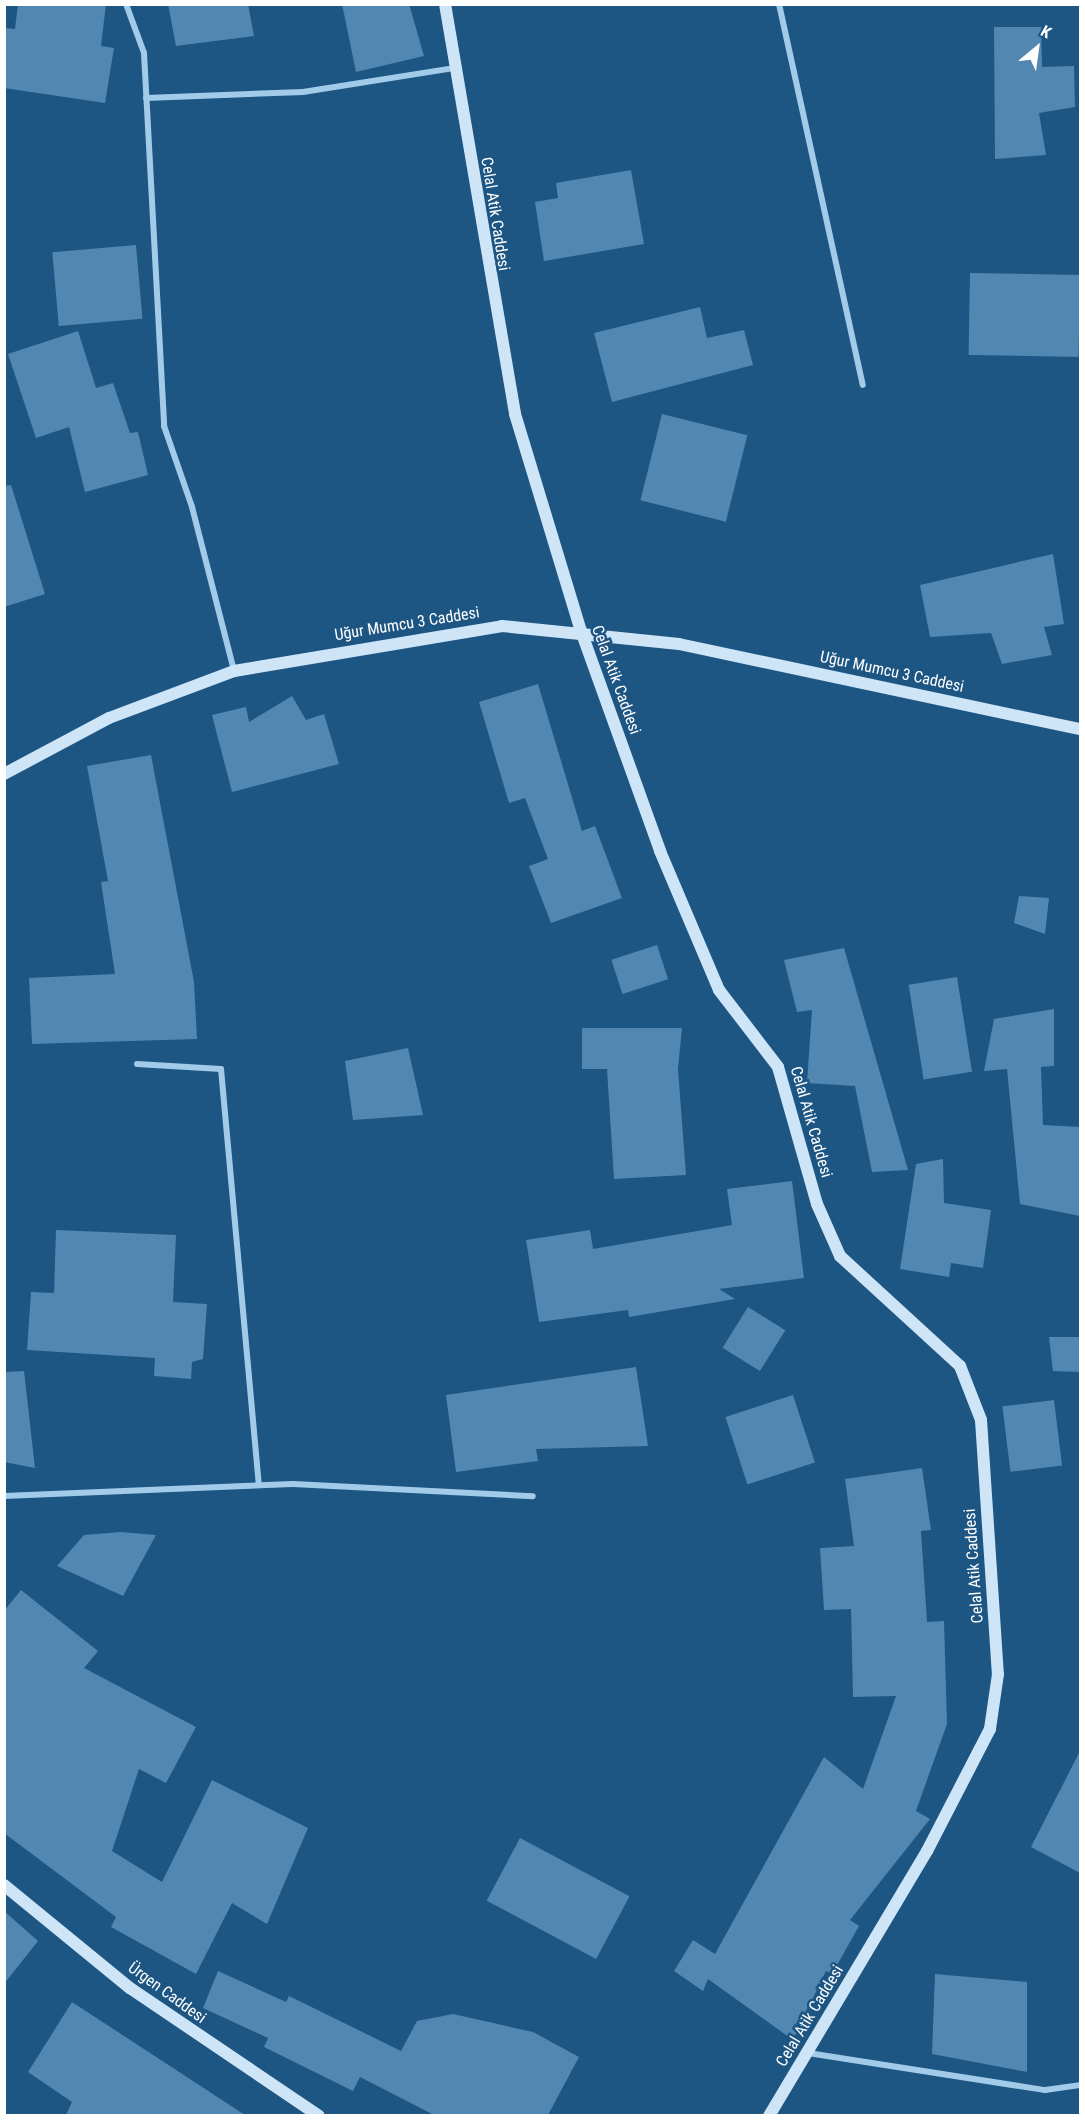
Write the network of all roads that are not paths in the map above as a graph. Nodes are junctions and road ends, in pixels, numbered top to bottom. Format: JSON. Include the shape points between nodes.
{"nodes":[{"id":1,"x":126,"y":4,"type":"edge"},
{"id":2,"x":445,"y":4,"type":"edge"},
{"id":3,"x":779,"y":4,"type":"edge"},
{"id":4,"x":455,"y":68,"type":"junction"},
{"id":5,"x":146,"y":98,"type":"junction"},
{"id":6,"x":863,"y":385,"type":"dead end"},
{"id":7,"x":581,"y":631,"type":"junction"},
{"id":8,"x":234,"y":671,"type":"junction"},
{"id":9,"x":1080,"y":729,"type":"edge"},
{"id":10,"x":4,"y":774,"type":"edge"},
{"id":11,"x":137,"y":1064,"type":"dead end"},
{"id":12,"x":259,"y":1485,"type":"junction"},
{"id":13,"x":4,"y":1496,"type":"edge"},
{"id":14,"x":533,"y":1496,"type":"dead end"},
{"id":15,"x":4,"y":1886,"type":"edge"},
{"id":16,"x":808,"y":2053,"type":"junction"},
{"id":17,"x":1080,"y":2085,"type":"edge"},
{"id":18,"x":319,"y":2115,"type":"edge"},
{"id":19,"x":769,"y":2115,"type":"edge"}],
"edges":[{"from":1,"to":5,"type":"street","via":[[144,53]]},
{"from":2,"to":4,"type":"street","name":"Celal Atik Caddesi"},
{"from":3,"to":6,"type":"street"},
{"from":4,"to":5,"type":"street","via":[[303,92]]},
{"from":4,"to":7,"type":"street","name":"Celal Atik Caddesi","via":[[515,414]]},
{"from":5,"to":8,"type":"street","via":[[164,426],[192,507]]},
{"from":7,"to":8,"type":"street","name":"Uğur Mumcu 3 Caddesi","via":[[502,626],[446,631]]},
{"from":7,"to":9,"type":"street","name":"Uğur Mumcu 3 Caddesi","via":[[679,644]]},
{"from":7,"to":16,"type":"street","name":"Celal Atik Caddesi","via":[[699,951],[719,990],[778,1066],[827,1232],[860,1276],[960,1366],[981,1420],[999,1674],[990,1729],[933,1841]]},
{"from":8,"to":10,"type":"street","name":"Uğur Mumcu 3 Caddesi","via":[[109,718]]},
{"from":11,"to":12,"type":"street","via":[[220,1069]]},
{"from":12,"to":13,"type":"street"},
{"from":12,"to":14,"type":"street"},
{"from":15,"to":18,"type":"street","name":"Ürgen Caddesi","via":[[130,1988]]},
{"from":16,"to":17,"type":"street","via":[[1045,2090]]},
{"from":16,"to":19,"type":"street","name":"Celal Atik Caddesi"}]}
